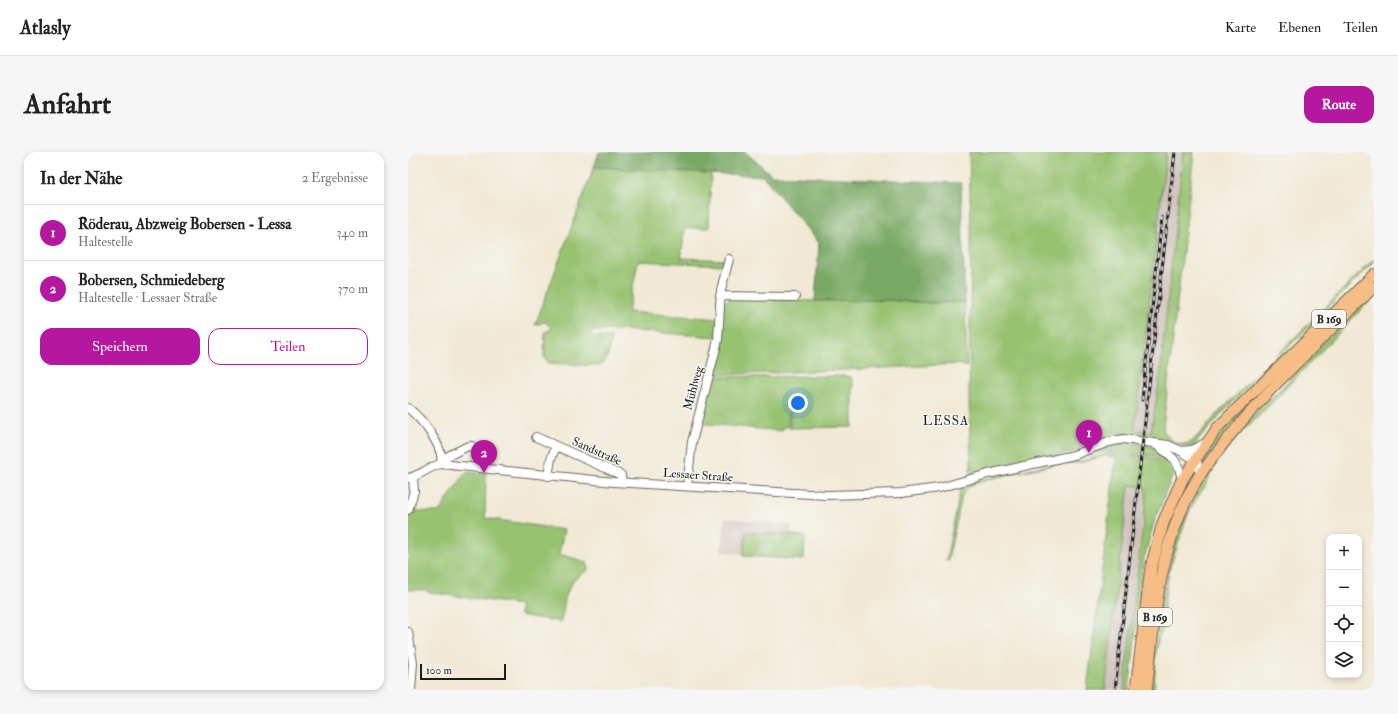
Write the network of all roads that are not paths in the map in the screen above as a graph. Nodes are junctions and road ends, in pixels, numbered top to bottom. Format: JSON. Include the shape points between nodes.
{"nodes":[{"id":1,"x":729,"y":259,"type":"dead end"},
{"id":2,"x":1374,"y":274,"type":"edge"},
{"id":3,"x":1374,"y":287,"type":"edge"},
{"id":4,"x":720,"y":296,"type":"junction"},
{"id":5,"x":794,"y":297,"type":"dead end"},
{"id":6,"x":408,"y":408,"type":"edge"},
{"id":7,"x":536,"y":437,"type":"dead end"},
{"id":8,"x":1154,"y":443,"type":"junction"},
{"id":9,"x":1205,"y":443,"type":"junction"},
{"id":10,"x":472,"y":446,"type":"dead end"},
{"id":11,"x":556,"y":446,"type":"junction"},
{"id":12,"x":1181,"y":450,"type":"junction"},
{"id":13,"x":1194,"y":459,"type":"junction"},
{"id":14,"x":441,"y":462,"type":"junction"},
{"id":15,"x":1200,"y":475,"type":"junction"},
{"id":16,"x":548,"y":476,"type":"junction"},
{"id":17,"x":411,"y":478,"type":"edge"},
{"id":18,"x":1182,"y":480,"type":"junction"},
{"id":19,"x":622,"y":482,"type":"junction"},
{"id":20,"x":687,"y":486,"type":"junction"},
{"id":21,"x":408,"y":510,"type":"edge"},
{"id":22,"x":408,"y":632,"type":"edge"},
{"id":23,"x":411,"y":690,"type":"edge"},
{"id":24,"x":1136,"y":690,"type":"edge"},
{"id":25,"x":1146,"y":690,"type":"edge"}],
"edges":[{"from":1,"to":4,"type":"street","name":"Mühlweg"},
{"from":2,"to":9,"type":"main road","number":"B 169","via":[[1217,428]]},
{"from":3,"to":15,"type":"main road","number":"B 169","via":[[1249,412],[1225,439]]},
{"from":4,"to":5,"type":"street"},
{"from":4,"to":20,"type":"street","name":"Mühlweg","via":[[718,340],[692,442]]},
{"from":6,"to":14,"type":"street","via":[[421,419],[441,453]]},
{"from":7,"to":11,"type":"street","name":"Sandstraße"},
{"from":8,"to":12,"type":"street","name":"Lessaer Straße"},
{"from":8,"to":18,"type":"street","via":[[1178,462]]},
{"from":8,"to":20,"type":"street","name":"Lessaer Straße","via":[[1132,439],[1116,440],[1074,455],[939,488],[885,494],[802,495]]},
{"from":9,"to":12,"type":"street","via":[[1192,450]]},
{"from":9,"to":13,"type":"main road","number":"B 169"},
{"from":10,"to":14,"type":"street"},
{"from":11,"to":16,"type":"street","name":"Sandstraße"},
{"from":11,"to":19,"type":"street","name":"Sandstraße","via":[[621,475]]},
{"from":12,"to":13,"type":"street"},
{"from":13,"to":15,"type":"street","via":[[1199,466]]},
{"from":13,"to":18,"type":"main road","number":"B 169"},
{"from":14,"to":16,"type":"street","name":"Lessaer Straße"},
{"from":14,"to":17,"type":"street","name":"Lessaer Straße"},
{"from":15,"to":25,"type":"highway","number":"B 169","via":[[1185,502],[1159,586]]},
{"from":16,"to":19,"type":"street","name":"Lessaer Straße"},
{"from":17,"to":21,"type":"street","via":[[414,491]]},
{"from":18,"to":24,"type":"highway","number":"B 169","via":[[1163,522],[1151,568]]},
{"from":19,"to":20,"type":"street","name":"Lessaer Straße"},
{"from":22,"to":23,"type":"street","via":[[413,663]]}]}
